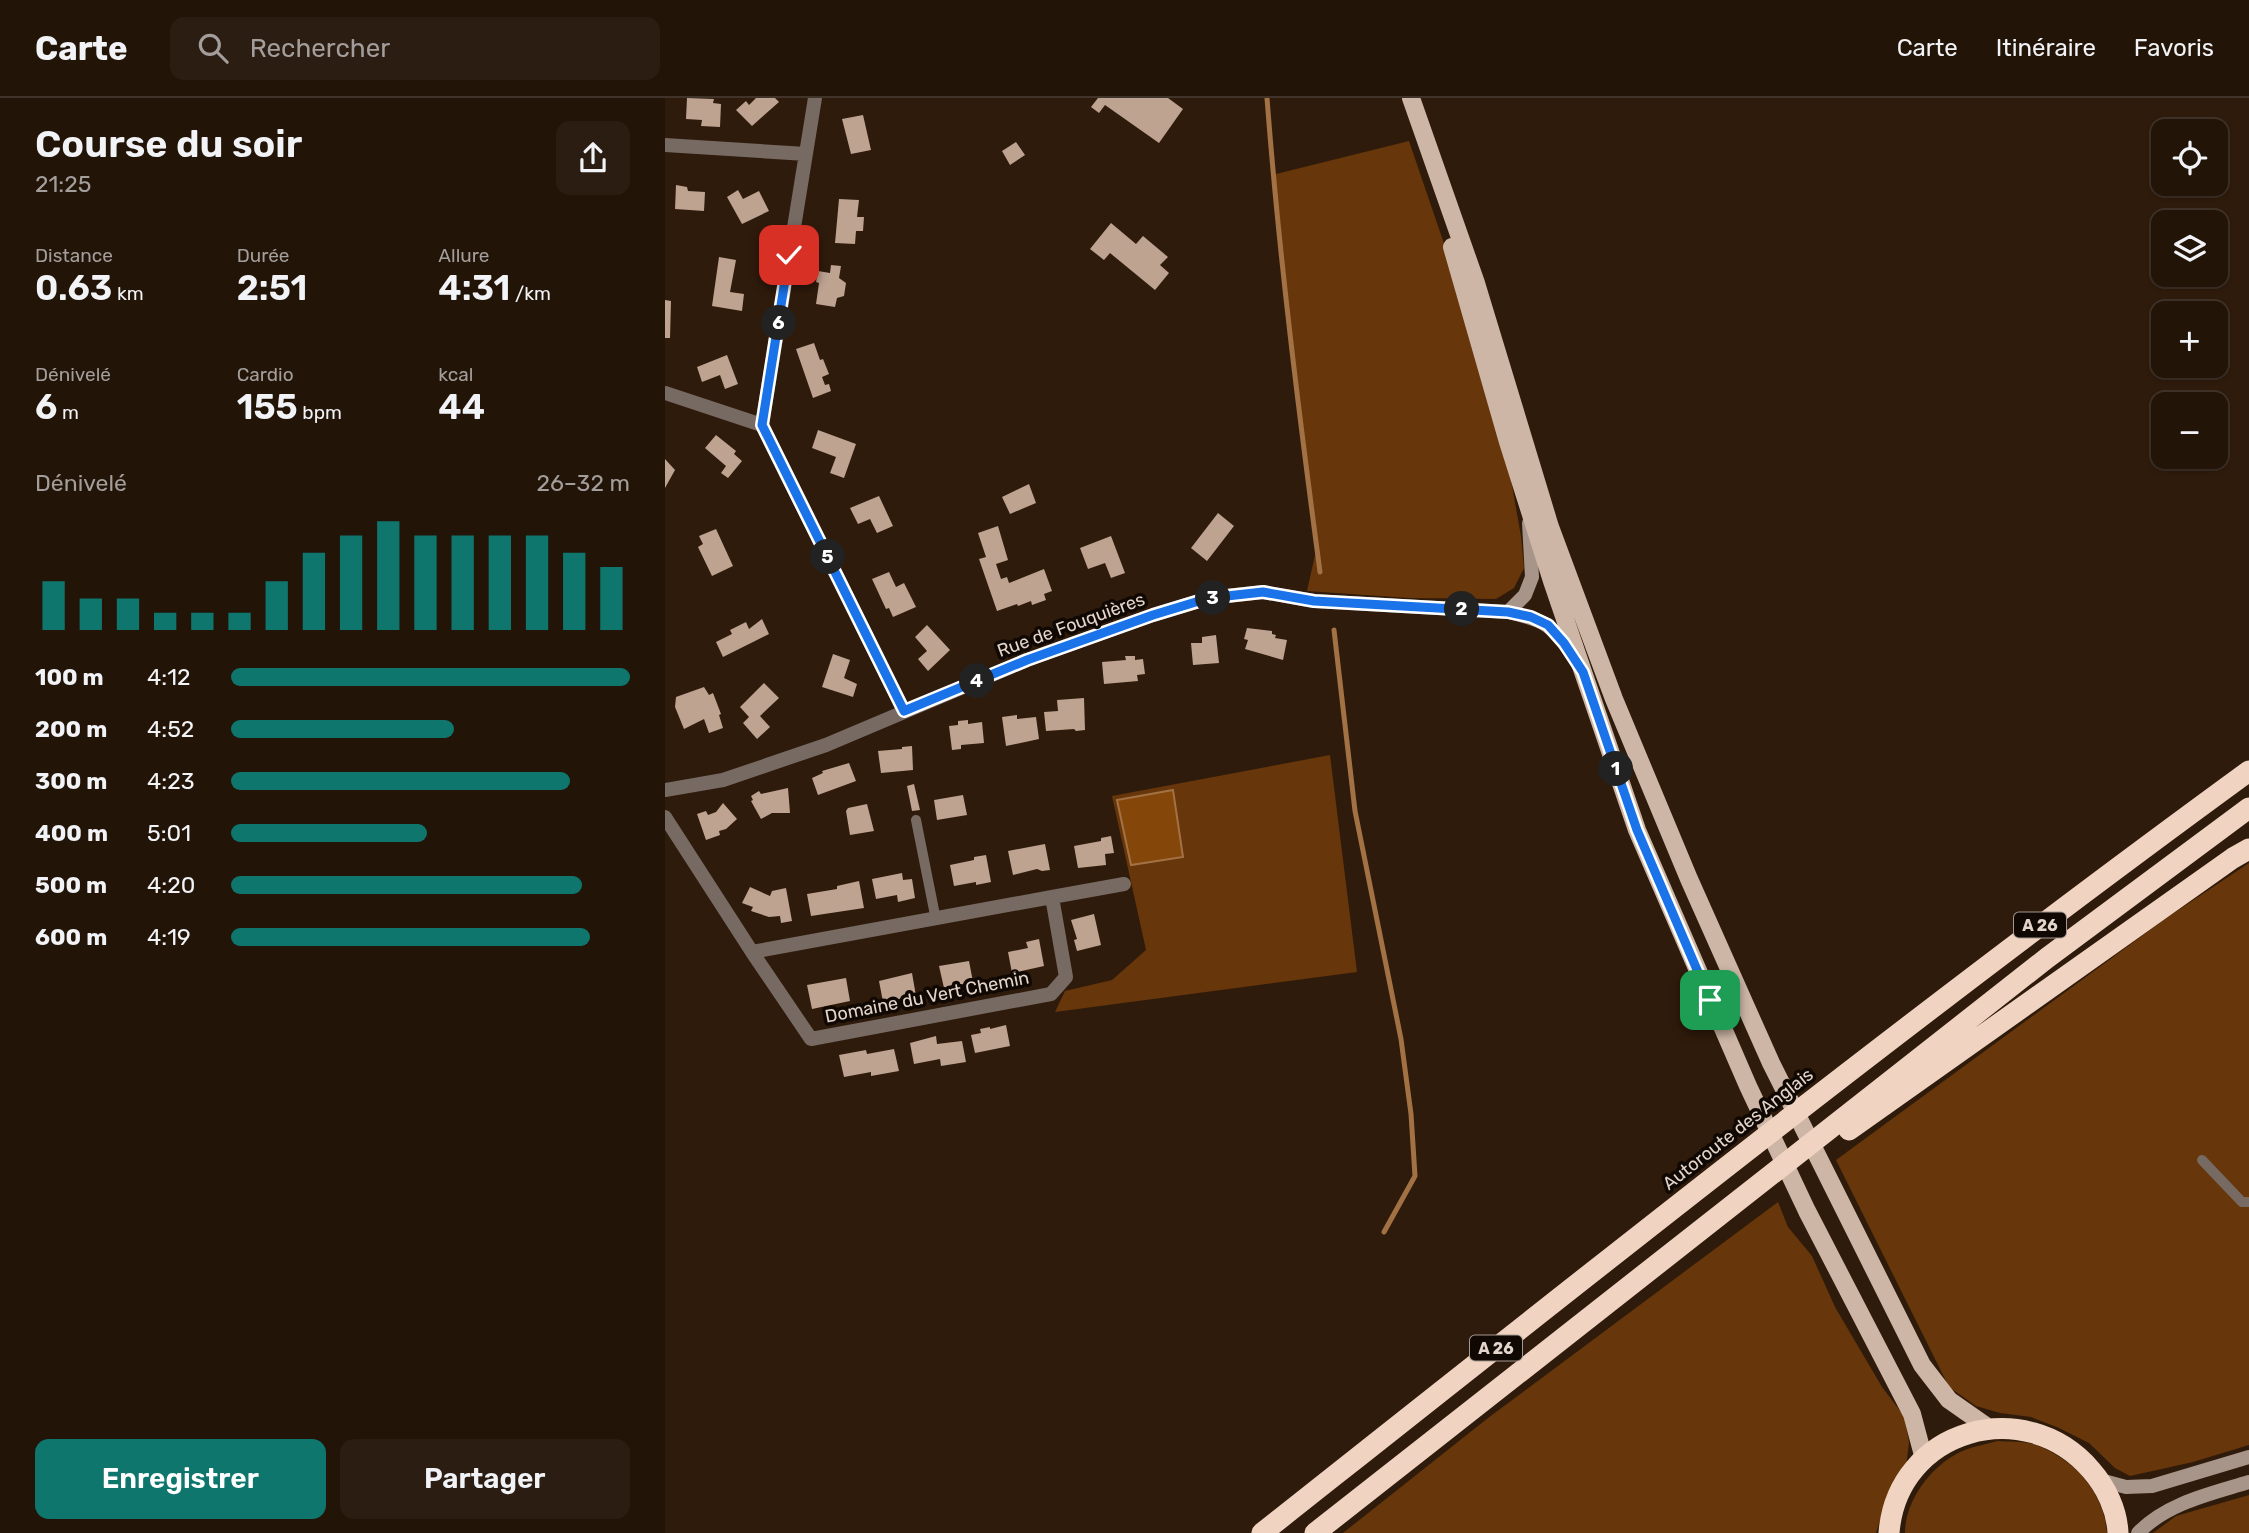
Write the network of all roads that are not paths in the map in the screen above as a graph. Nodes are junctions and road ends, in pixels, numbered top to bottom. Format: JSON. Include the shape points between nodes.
{"nodes":[{"id":1,"x":815,"y":98,"type":"edge"},
{"id":2,"x":1411,"y":98,"type":"edge"},
{"id":3,"x":1425,"y":142,"type":"junction"},
{"id":4,"x":665,"y":145,"type":"edge"},
{"id":5,"x":806,"y":154,"type":"junction"},
{"id":6,"x":665,"y":393,"type":"edge"},
{"id":7,"x":762,"y":425,"type":"junction"},
{"id":8,"x":1529,"y":507,"type":"junction"},
{"id":9,"x":1508,"y":612,"type":"junction"},
{"id":10,"x":1583,"y":672,"type":"junction"},
{"id":11,"x":904,"y":711,"type":"junction"},
{"id":12,"x":2249,"y":771,"type":"edge"},
{"id":13,"x":665,"y":790,"type":"edge"},
{"id":14,"x":2249,"y":807,"type":"edge"},
{"id":15,"x":665,"y":817,"type":"edge"},
{"id":16,"x":916,"y":820,"type":"dead end"},
{"id":17,"x":2249,"y":849,"type":"edge"},
{"id":18,"x":1124,"y":884,"type":"dead end"},
{"id":19,"x":1052,"y":897,"type":"junction"},
{"id":20,"x":936,"y":920,"type":"junction"},
{"id":21,"x":752,"y":953,"type":"junction"},
{"id":22,"x":1852,"y":1119,"type":"junction"},
{"id":23,"x":2201,"y":1160,"type":"dead end"},
{"id":24,"x":2249,"y":1202,"type":"edge"},
{"id":25,"x":1714,"y":1218,"type":"junction"},
{"id":26,"x":1989,"y":1428,"type":"junction"},
{"id":27,"x":2249,"y":1457,"type":"edge"},
{"id":28,"x":1924,"y":1458,"type":"junction"},
{"id":29,"x":2100,"y":1480,"type":"junction"},
{"id":30,"x":2249,"y":1482,"type":"edge"},
{"id":31,"x":1262,"y":1533,"type":"edge"},
{"id":32,"x":1315,"y":1533,"type":"edge"},
{"id":33,"x":1889,"y":1533,"type":"edge"},
{"id":34,"x":2117,"y":1533,"type":"edge"},
{"id":35,"x":2138,"y":1533,"type":"edge"}],
"edges":[{"from":1,"to":5,"type":"street"},
{"from":2,"to":3,"type":"main road"},
{"from":3,"to":8,"type":"main road","via":[[1463,291]]},
{"from":3,"to":26,"type":"main road","via":[[1476,283],[1550,527],[1614,699],[1689,879],[1771,1063],[1922,1365],[1949,1400]]},
{"from":4,"to":5,"type":"street"},
{"from":5,"to":7,"type":"street"},
{"from":6,"to":7,"type":"street"},
{"from":7,"to":11,"type":"street"},
{"from":8,"to":9,"type":"main road","via":[[1532,576],[1525,595]]},
{"from":8,"to":10,"type":"main road"},
{"from":9,"to":10,"type":"main road","via":[[1548,625]]},
{"from":9,"to":11,"type":"street","name":"Rue de Fouquières","via":[[1314,601],[1263,592],[1209,598],[1027,660]]},
{"from":10,"to":28,"type":"main road","via":[[1637,830],[1748,1086],[1912,1415]]},
{"from":11,"to":13,"type":"street","name":"Rue de Fouquières","via":[[826,745],[736,776]]},
{"from":12,"to":31,"type":"highway","name":"Autoroute des Anglais","number":"A 26","via":[[1731,1163]]},
{"from":14,"to":22,"type":"highway","number":"A 26","via":[[2047,958]]},
{"from":15,"to":21,"type":"street","name":"Domaine du Vert Chemin"},
{"from":16,"to":20,"type":"lane"},
{"from":17,"to":22,"type":"highway"},
{"from":18,"to":19,"type":"street"},
{"from":19,"to":20,"type":"street"},
{"from":19,"to":21,"type":"street","name":"Domaine du Vert Chemin","via":[[1066,977],[1051,994],[811,1039]]},
{"from":20,"to":21,"type":"street"},
{"from":22,"to":25,"type":"highway","number":"A 26"},
{"from":22,"to":25,"type":"highway","via":[[1741,1214]]},
{"from":23,"to":24,"type":"lane","via":[[2242,1202]]},
{"from":25,"to":32,"type":"highway","number":"A 26"},
{"from":26,"to":28,"type":"highway","via":[[1965,1434]]},
{"from":26,"to":29,"type":"highway","via":[[2021,1429],[2052,1438],[2079,1456]]},
{"from":27,"to":29,"type":"main road","via":[[2152,1486],[2126,1487]]},
{"from":28,"to":33,"type":"highway","via":[[1897,1498]]},
{"from":29,"to":34,"type":"highway"},
{"from":30,"to":35,"type":"main road","via":[[2177,1505]]}]}
